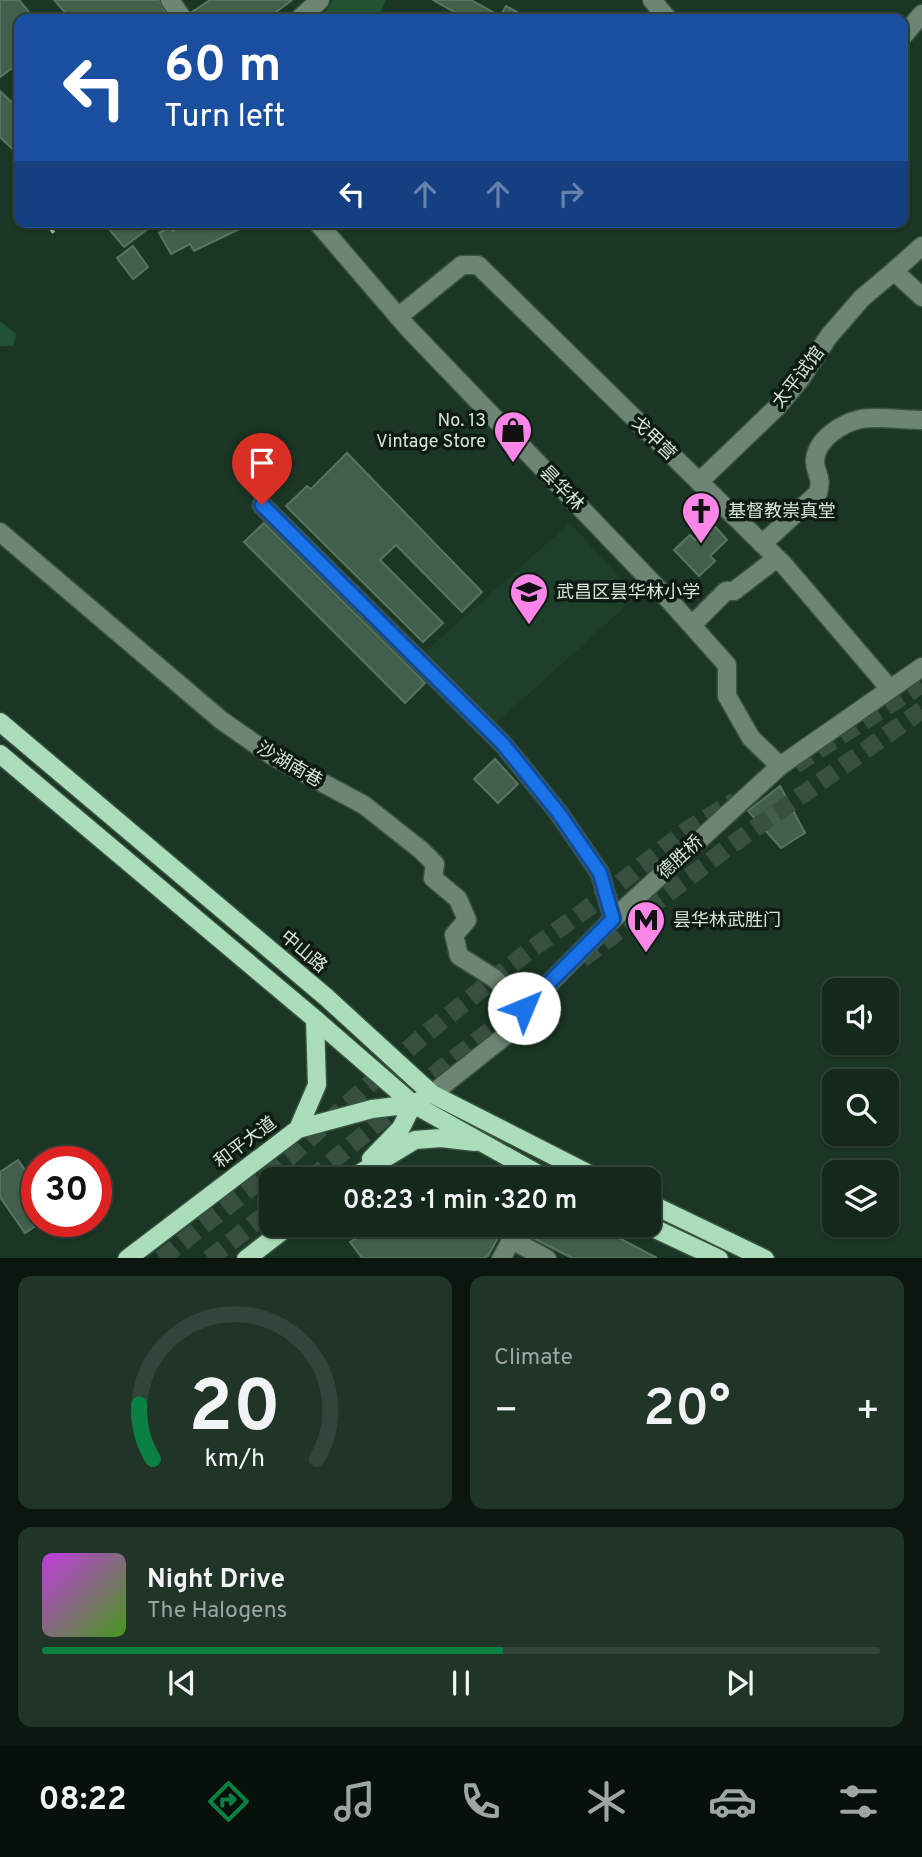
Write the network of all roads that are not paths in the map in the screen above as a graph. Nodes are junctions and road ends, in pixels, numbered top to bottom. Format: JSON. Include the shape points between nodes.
{"nodes":[{"id":1,"x":320,"y":0,"type":"edge"},
{"id":2,"x":305,"y":14,"type":"edge"},
{"id":3,"x":922,"y":15,"type":"edge"},
{"id":4,"x":908,"y":30,"type":"edge"},
{"id":5,"x":322,"y":228,"type":"edge"},
{"id":6,"x":922,"y":246,"type":"edge"},
{"id":7,"x":894,"y":271,"type":"junction"},
{"id":8,"x":922,"y":297,"type":"edge"},
{"id":9,"x":398,"y":317,"type":"junction"},
{"id":10,"x":922,"y":420,"type":"edge"},
{"id":11,"x":699,"y":482,"type":"junction"},
{"id":12,"x":262,"y":505,"type":"dead end"},
{"id":13,"x":0,"y":532,"type":"edge"},
{"id":14,"x":762,"y":544,"type":"junction"},
{"id":15,"x":777,"y":558,"type":"junction"},
{"id":16,"x":692,"y":625,"type":"junction"},
{"id":17,"x":922,"y":667,"type":"edge"},
{"id":18,"x":890,"y":689,"type":"junction"},
{"id":19,"x":0,"y":722,"type":"edge"},
{"id":20,"x":0,"y":754,"type":"edge"},
{"id":21,"x":780,"y":766,"type":"junction"},
{"id":22,"x":613,"y":919,"type":"junction"},
{"id":23,"x":524,"y":1008,"type":"junction"},
{"id":24,"x":315,"y":1019,"type":"junction"},
{"id":25,"x":432,"y":1094,"type":"junction"},
{"id":26,"x":413,"y":1104,"type":"junction"},
{"id":27,"x":298,"y":1129,"type":"junction"},
{"id":28,"x":481,"y":1142,"type":"junction"},
{"id":29,"x":363,"y":1167,"type":"edge"},
{"id":30,"x":371,"y":1167,"type":"edge"},
{"id":31,"x":525,"y":1167,"type":"edge"},
{"id":32,"x":575,"y":1167,"type":"edge"},
{"id":33,"x":661,"y":1209,"type":"edge"},
{"id":34,"x":661,"y":1231,"type":"edge"},
{"id":35,"x":274,"y":1237,"type":"edge"},
{"id":36,"x":514,"y":1237,"type":"edge"},
{"id":37,"x":521,"y":1237,"type":"edge"},
{"id":38,"x":127,"y":1258,"type":"edge"},
{"id":39,"x":246,"y":1258,"type":"edge"},
{"id":40,"x":501,"y":1258,"type":"edge"},
{"id":41,"x":547,"y":1258,"type":"edge"},
{"id":42,"x":719,"y":1258,"type":"edge"},
{"id":43,"x":765,"y":1258,"type":"edge"}],
"edges":[{"from":1,"to":2,"type":"street"},
{"from":3,"to":4,"type":"street"},
{"from":5,"to":9,"type":"street","name":"昙华林"},
{"from":6,"to":7,"type":"street","name":"太平试馆"},
{"from":7,"to":8,"type":"street"},
{"from":7,"to":11,"type":"street","name":"太平试馆","via":[[862,298],[778,406]]},
{"from":9,"to":11,"type":"street","name":"戈甲营","via":[[462,265],[478,265]]},
{"from":9,"to":16,"type":"street","name":"昙华林"},
{"from":10,"to":14,"type":"street","via":[[861,419],[831,432],[815,461],[821,482],[818,493]]},
{"from":11,"to":14,"type":"street","name":"戈甲营"},
{"from":12,"to":22,"type":"street","via":[[503,744],[600,873]]},
{"from":13,"to":23,"type":"street","name":"沙湖南巷","via":[[222,720],[271,755],[364,805],[421,850],[435,864],[433,878],[458,898],[467,920],[454,935],[459,956],[494,978]]},
{"from":14,"to":15,"type":"street","name":"戈甲营"},
{"from":15,"to":16,"type":"street","via":[[734,591],[726,592]]},
{"from":15,"to":18,"type":"street","name":"戈甲营"},
{"from":16,"to":21,"type":"street","name":"昙华林","via":[[727,665],[727,696],[751,738]]},
{"from":17,"to":18,"type":"street","name":"德胜桥"},
{"from":18,"to":21,"type":"street","name":"德胜桥"},
{"from":19,"to":25,"type":"main road","name":"中山路"},
{"from":20,"to":24,"type":"main road"},
{"from":21,"to":22,"type":"street","name":"德胜桥"},
{"from":22,"to":23,"type":"street","name":"德胜桥"},
{"from":23,"to":25,"type":"street","name":"德胜桥","via":[[529,1017]]},
{"from":24,"to":26,"type":"main road"},
{"from":24,"to":27,"type":"main road","name":"和平大道","via":[[317,1085]]},
{"from":25,"to":26,"type":"main road"},
{"from":25,"to":32,"type":"main road","name":"中山路"},
{"from":26,"to":27,"type":"main road","via":[[372,1109]]},
{"from":26,"to":28,"type":"main road"},
{"from":26,"to":29,"type":"main road","via":[[401,1128]]},
{"from":27,"to":38,"type":"main road","name":"和平大道"},
{"from":28,"to":30,"type":"main road","via":[[415,1140]]},
{"from":28,"to":31,"type":"main road"},
{"from":33,"to":43,"type":"main road"},
{"from":34,"to":42,"type":"main road"},
{"from":35,"to":39,"type":"main road"},
{"from":36,"to":40,"type":"street"},
{"from":37,"to":41,"type":"street"}]}
